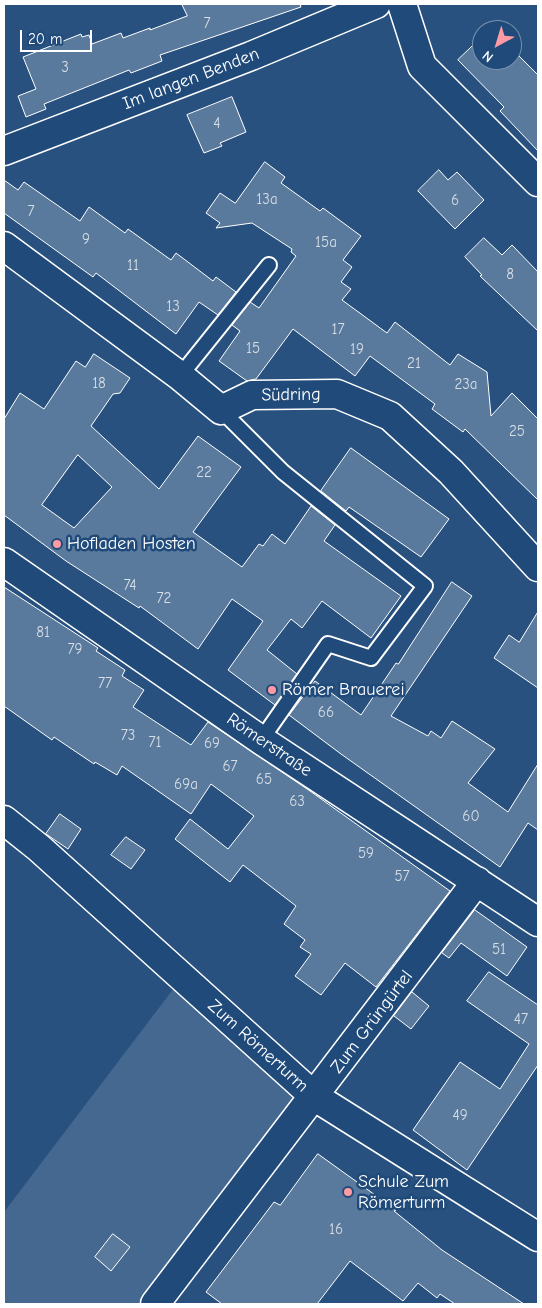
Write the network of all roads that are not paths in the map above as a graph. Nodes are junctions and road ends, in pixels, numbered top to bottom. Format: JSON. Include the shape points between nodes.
{"nodes":[{"id":1,"x":376,"y":4,"type":"edge"},
{"id":2,"x":402,"y":4,"type":"edge"},
{"id":3,"x":4,"y":151,"type":"edge"},
{"id":4,"x":538,"y":182,"type":"edge"},
{"id":5,"x":4,"y":246,"type":"edge"},
{"id":6,"x":269,"y":264,"type":"dead end"},
{"id":7,"x":180,"y":376,"type":"junction"},
{"id":8,"x":221,"y":410,"type":"junction"},
{"id":9,"x":4,"y":562,"type":"edge"},
{"id":10,"x":538,"y":567,"type":"edge"},
{"id":11,"x":261,"y":740,"type":"junction"},
{"id":12,"x":4,"y":820,"type":"edge"},
{"id":13,"x":477,"y":881,"type":"junction"},
{"id":14,"x":538,"y":922,"type":"edge"},
{"id":15,"x":315,"y":1097,"type":"junction"},
{"id":16,"x":538,"y":1237,"type":"edge"},
{"id":17,"x":155,"y":1304,"type":"edge"}],
"edges":[{"from":1,"to":3,"type":"street","name":"Im langen Benden"},
{"from":2,"to":4,"type":"street","via":[[422,66]]},
{"from":5,"to":7,"type":"street"},
{"from":6,"to":7,"type":"lane"},
{"from":7,"to":8,"type":"street"},
{"from":8,"to":10,"type":"street","name":"Südring","via":[[252,395],[337,394],[390,416],[451,472]]},
{"from":8,"to":11,"type":"lane","via":[[283,472],[425,586],[371,658],[328,644]]},
{"from":9,"to":11,"type":"street","name":"Römerstraße"},
{"from":11,"to":13,"type":"street","name":"Römerstraße"},
{"from":12,"to":15,"type":"street","name":"Zum Römerturm"},
{"from":13,"to":14,"type":"street","name":"Römerstraße"},
{"from":13,"to":15,"type":"street","name":"Zum Grüngürtel"},
{"from":15,"to":16,"type":"street","name":"Zum Römerturm"},
{"from":15,"to":17,"type":"street","name":"Zum Grüngürtel"}]}
